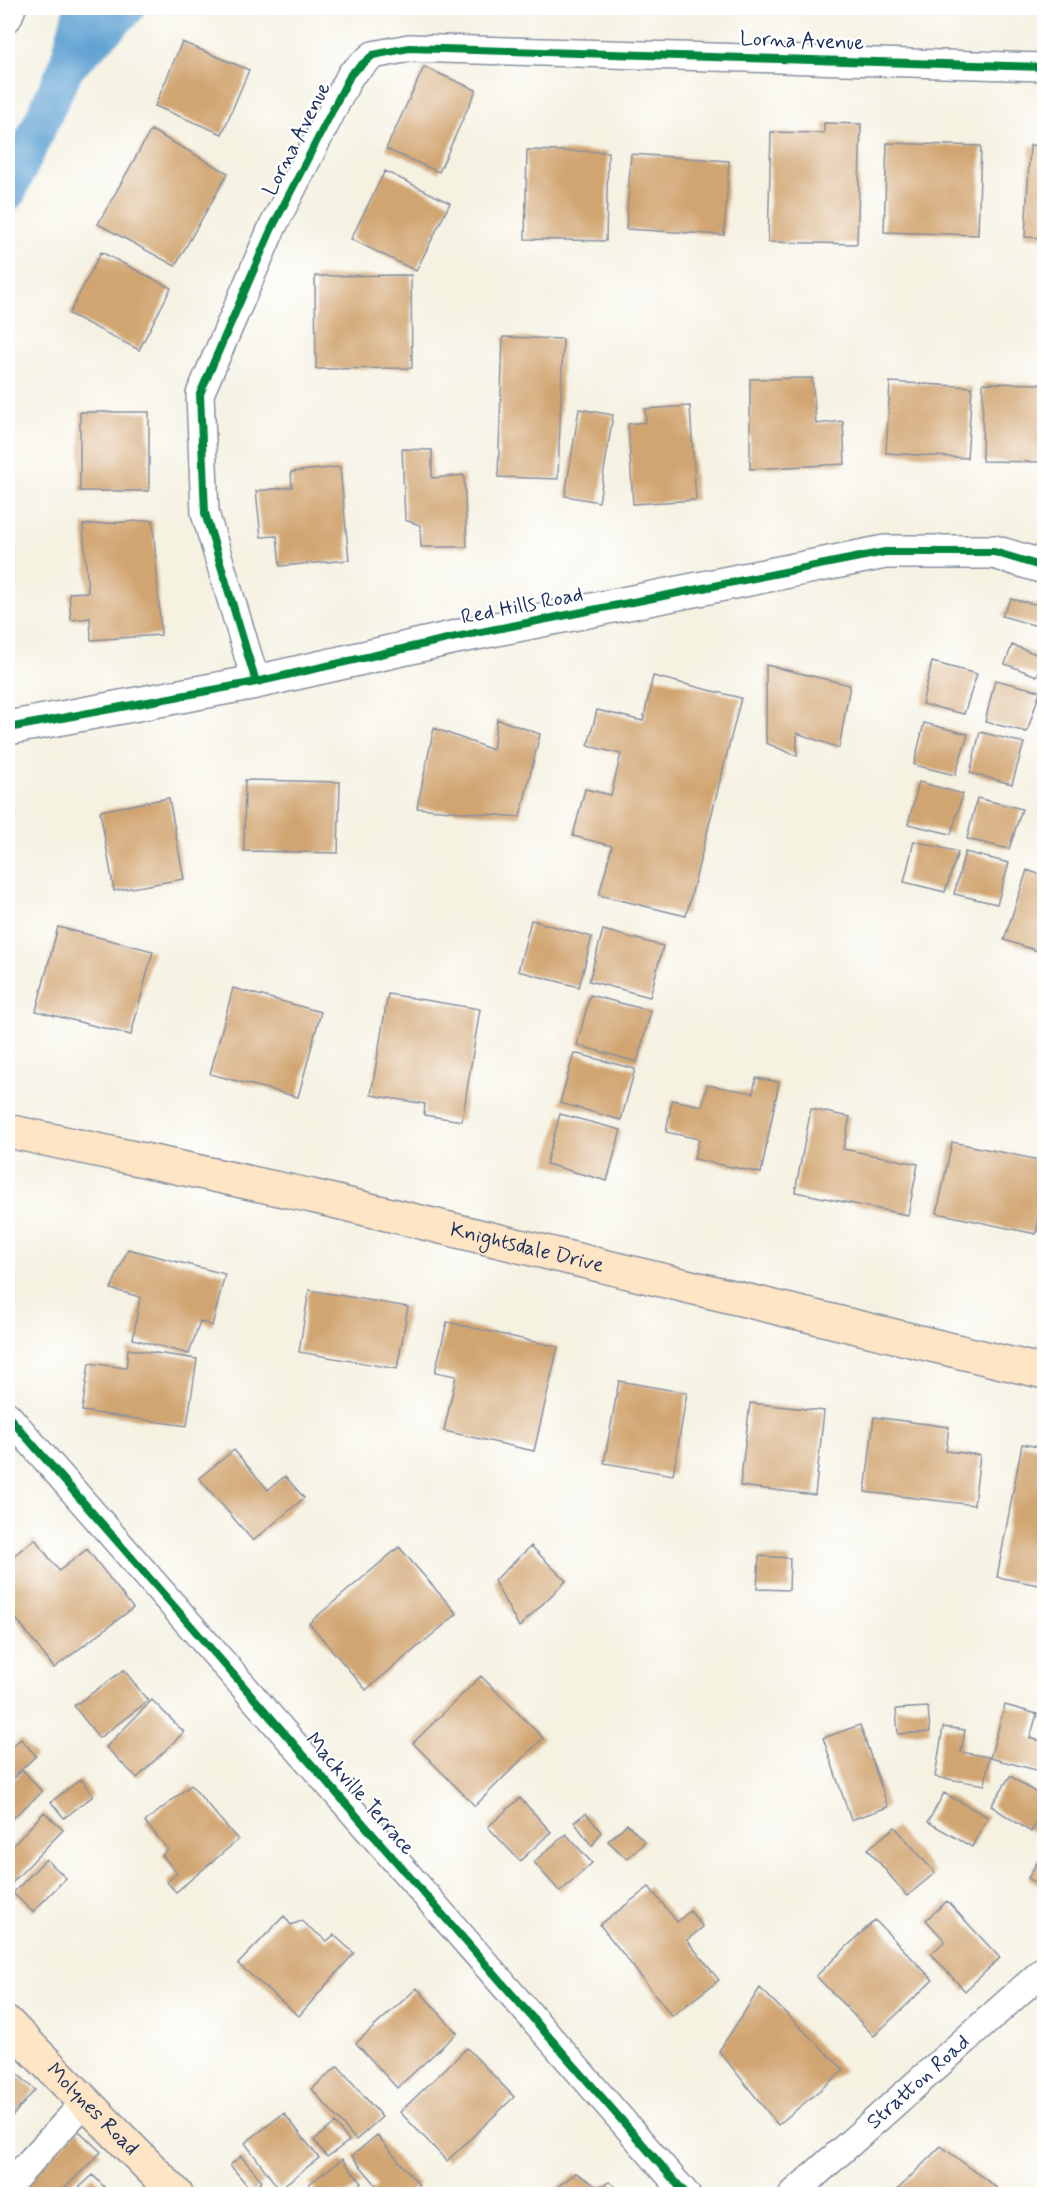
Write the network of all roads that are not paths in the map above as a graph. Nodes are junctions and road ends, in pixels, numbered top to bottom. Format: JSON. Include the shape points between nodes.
{"nodes":[{"id":1,"x":12,"y":8,"type":"edge"},
{"id":2,"x":8,"y":18,"type":"edge"},
{"id":3,"x":1044,"y":67,"type":"edge"},
{"id":4,"x":1044,"y":567,"type":"edge"},
{"id":5,"x":256,"y":682,"type":"junction"},
{"id":6,"x":8,"y":728,"type":"edge"},
{"id":7,"x":8,"y":1131,"type":"edge"},
{"id":8,"x":1044,"y":1372,"type":"edge"},
{"id":9,"x":8,"y":1416,"type":"edge"},
{"id":10,"x":1044,"y":1970,"type":"edge"},
{"id":11,"x":8,"y":2024,"type":"edge"},
{"id":12,"x":85,"y":2102,"type":"junction"},
{"id":13,"x":8,"y":2186,"type":"edge"},
{"id":14,"x":176,"y":2194,"type":"edge"},
{"id":15,"x":686,"y":2194,"type":"edge"},
{"id":16,"x":793,"y":2194,"type":"edge"}],
"edges":[{"from":1,"to":2,"type":"street"},
{"from":3,"to":5,"type":"street","name":"Lorna Avenue","via":[[409,48],[373,55],[351,74],[276,219],[200,394],[205,513]]},
{"from":4,"to":5,"type":"street","name":"Red Hills Road","via":[[994,552],[885,552],[456,637]]},
{"from":5,"to":6,"type":"street","name":"Red Hills Road"},
{"from":7,"to":8,"type":"main road","name":"Knightsdale Drive","via":[[324,1198]]},
{"from":9,"to":15,"type":"street","name":"Mackville Terrace"},
{"from":10,"to":16,"type":"street","name":"Stratton Road"},
{"from":11,"to":12,"type":"main road","name":"Molynes Road"},
{"from":12,"to":13,"type":"street"},
{"from":12,"to":14,"type":"main road","name":"Molynes Road"}]}
